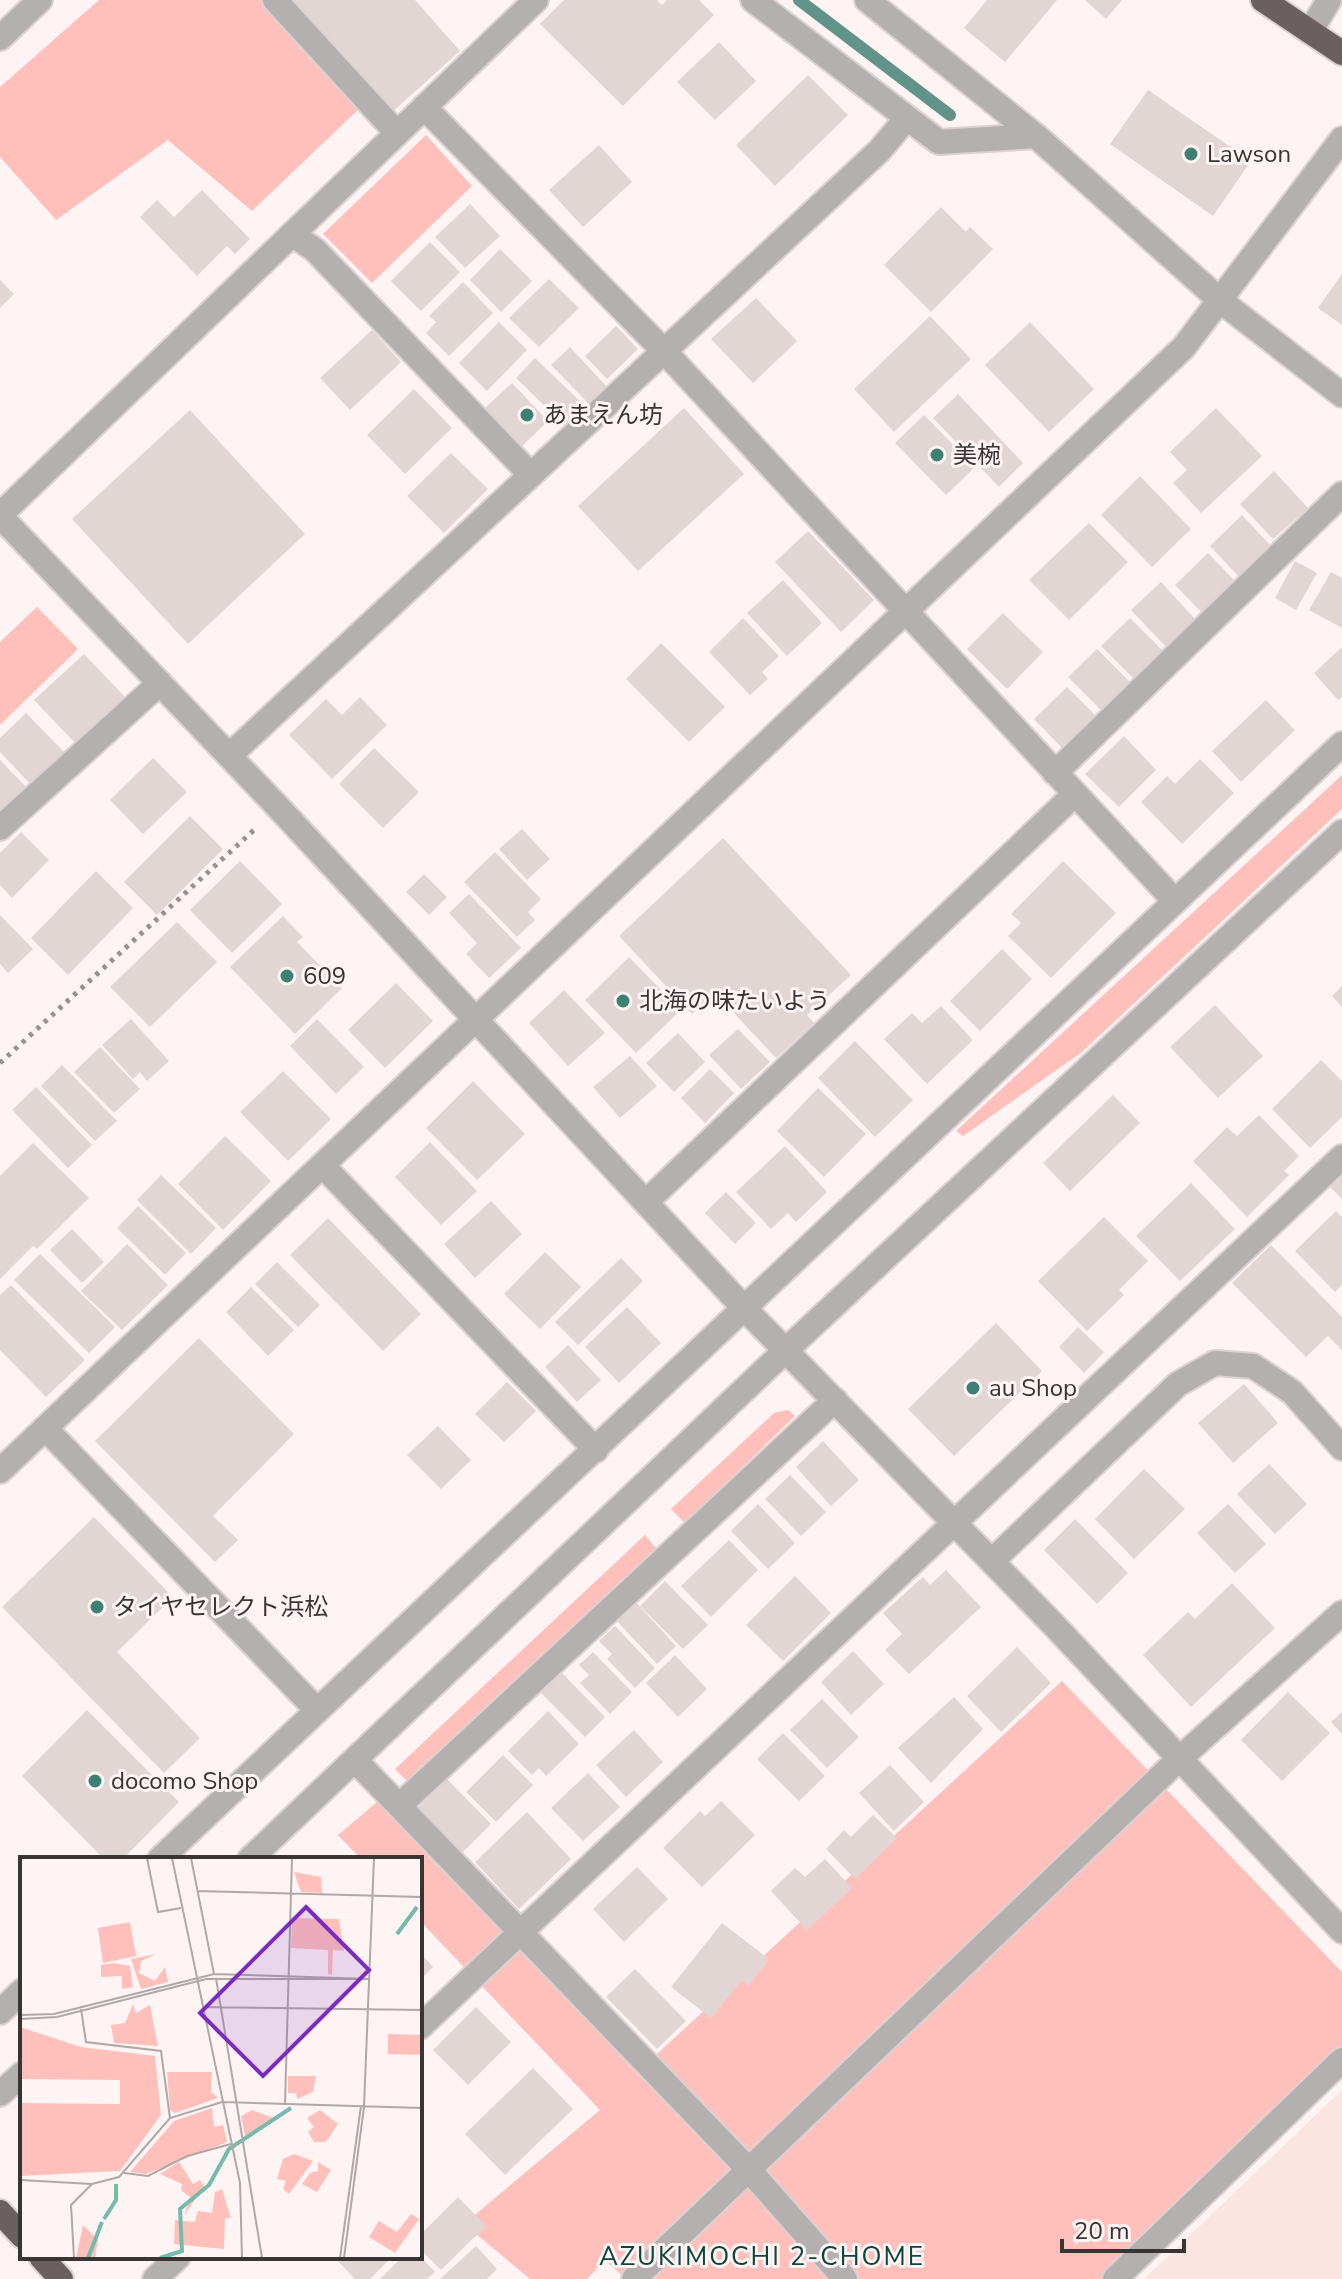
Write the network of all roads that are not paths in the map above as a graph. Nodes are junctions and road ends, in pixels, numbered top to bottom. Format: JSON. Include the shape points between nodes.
{"nodes":[{"id":1,"x":40,"y":0,"type":"edge"},
{"id":2,"x":275,"y":0,"type":"edge"},
{"id":3,"x":536,"y":0,"type":"edge"},
{"id":4,"x":753,"y":0,"type":"edge"},
{"id":5,"x":867,"y":0,"type":"edge"},
{"id":6,"x":1263,"y":0,"type":"edge"},
{"id":7,"x":1329,"y":0,"type":"edge"},
{"id":8,"x":1310,"y":32,"type":"junction"},
{"id":9,"x":0,"y":38,"type":"edge"},
{"id":10,"x":1342,"y":53,"type":"edge"},
{"id":11,"x":424,"y":107,"type":"junction"},
{"id":12,"x":907,"y":118,"type":"junction"},
{"id":13,"x":397,"y":133,"type":"junction"},
{"id":14,"x":1036,"y":136,"type":"junction"},
{"id":15,"x":1342,"y":139,"type":"edge"},
{"id":16,"x":292,"y":234,"type":"junction"},
{"id":17,"x":1222,"y":302,"type":"junction"},
{"id":18,"x":664,"y":351,"type":"junction"},
{"id":19,"x":1342,"y":395,"type":"edge"},
{"id":20,"x":531,"y":475,"type":"junction"},
{"id":21,"x":1342,"y":494,"type":"edge"},
{"id":22,"x":0,"y":515,"type":"edge"},
{"id":23,"x":907,"y":614,"type":"junction"},
{"id":24,"x":160,"y":683,"type":"junction"},
{"id":25,"x":1342,"y":744,"type":"edge"},
{"id":26,"x":229,"y":756,"type":"junction"},
{"id":27,"x":1055,"y":773,"type":"junction"},
{"id":28,"x":1075,"y":794,"type":"junction"},
{"id":29,"x":0,"y":828,"type":"edge"},
{"id":30,"x":1342,"y":832,"type":"edge"},
{"id":31,"x":1174,"y":900,"type":"junction"},
{"id":32,"x":476,"y":1019,"type":"junction"},
{"id":33,"x":1342,"y":1157,"type":"edge"},
{"id":34,"x":324,"y":1167,"type":"junction"},
{"id":35,"x":646,"y":1202,"type":"junction"},
{"id":36,"x":744,"y":1308,"type":"junction"},
{"id":37,"x":786,"y":1350,"type":"junction"},
{"id":38,"x":835,"y":1400,"type":"junction"},
{"id":39,"x":45,"y":1428,"type":"junction"},
{"id":40,"x":1342,"y":1448,"type":"edge"},
{"id":41,"x":596,"y":1450,"type":"junction"},
{"id":42,"x":0,"y":1471,"type":"edge"},
{"id":43,"x":953,"y":1520,"type":"junction"},
{"id":44,"x":992,"y":1561,"type":"junction"},
{"id":45,"x":1342,"y":1613,"type":"edge"},
{"id":46,"x":316,"y":1709,"type":"junction"},
{"id":47,"x":355,"y":1760,"type":"junction"},
{"id":48,"x":1178,"y":1760,"type":"junction"},
{"id":49,"x":399,"y":1806,"type":"junction"},
{"id":50,"x":162,"y":1857,"type":"edge"},
{"id":51,"x":252,"y":1857,"type":"edge"},
{"id":52,"x":1342,"y":1931,"type":"edge"},
{"id":53,"x":520,"y":1932,"type":"junction"},
{"id":54,"x":20,"y":1993,"type":"edge"},
{"id":55,"x":0,"y":2012,"type":"edge"},
{"id":56,"x":422,"y":2025,"type":"edge"},
{"id":57,"x":1342,"y":2060,"type":"edge"},
{"id":58,"x":20,"y":2076,"type":"edge"},
{"id":59,"x":0,"y":2094,"type":"edge"},
{"id":60,"x":750,"y":2171,"type":"junction"},
{"id":61,"x":0,"y":2212,"type":"edge"},
{"id":62,"x":20,"y":2234,"type":"edge"},
{"id":63,"x":43,"y":2259,"type":"edge"},
{"id":64,"x":176,"y":2259,"type":"edge"},
{"id":65,"x":61,"y":2279,"type":"edge"},
{"id":66,"x":155,"y":2279,"type":"edge"},
{"id":67,"x":634,"y":2279,"type":"edge"},
{"id":68,"x":845,"y":2279,"type":"edge"},
{"id":69,"x":1115,"y":2279,"type":"edge"}],
"edges":[{"from":1,"to":9,"type":"street"},
{"from":2,"to":13,"type":"street"},
{"from":3,"to":11,"type":"street"},
{"from":4,"to":12,"type":"street"},
{"from":5,"to":14,"type":"street"},
{"from":6,"to":8,"type":"highway"},
{"from":7,"to":8,"type":"street"},
{"from":8,"to":10,"type":"highway"},
{"from":11,"to":13,"type":"street"},
{"from":11,"to":18,"type":"street"},
{"from":12,"to":14,"type":"street","via":[[939,142]]},
{"from":12,"to":18,"type":"street","via":[[879,151]]},
{"from":13,"to":16,"type":"street"},
{"from":14,"to":17,"type":"street"},
{"from":15,"to":17,"type":"street"},
{"from":16,"to":20,"type":"street","via":[[315,250]]},
{"from":16,"to":22,"type":"street"},
{"from":17,"to":19,"type":"street"},
{"from":17,"to":23,"type":"street","via":[[1184,347]]},
{"from":18,"to":20,"type":"street"},
{"from":18,"to":23,"type":"street"},
{"from":20,"to":26,"type":"street"},
{"from":21,"to":27,"type":"street"},
{"from":22,"to":24,"type":"street"},
{"from":23,"to":27,"type":"street"},
{"from":23,"to":32,"type":"street"},
{"from":24,"to":26,"type":"street"},
{"from":24,"to":29,"type":"street"},
{"from":25,"to":31,"type":"street"},
{"from":26,"to":32,"type":"street"},
{"from":27,"to":28,"type":"street"},
{"from":28,"to":31,"type":"street"},
{"from":28,"to":35,"type":"street"},
{"from":30,"to":37,"type":"street"},
{"from":31,"to":36,"type":"street"},
{"from":32,"to":34,"type":"street"},
{"from":32,"to":35,"type":"street"},
{"from":33,"to":43,"type":"street"},
{"from":34,"to":39,"type":"street"},
{"from":34,"to":41,"type":"street"},
{"from":35,"to":36,"type":"street"},
{"from":36,"to":37,"type":"street"},
{"from":36,"to":41,"type":"street"},
{"from":37,"to":38,"type":"street"},
{"from":37,"to":47,"type":"street"},
{"from":38,"to":43,"type":"street"},
{"from":38,"to":49,"type":"street"},
{"from":39,"to":42,"type":"street"},
{"from":39,"to":46,"type":"street"},
{"from":40,"to":44,"type":"street","via":[[1292,1392],[1253,1366],[1215,1363],[1178,1384]]},
{"from":41,"to":46,"type":"street"},
{"from":43,"to":44,"type":"street"},
{"from":43,"to":53,"type":"street"},
{"from":44,"to":48,"type":"street"},
{"from":45,"to":48,"type":"street"},
{"from":46,"to":50,"type":"street"},
{"from":47,"to":49,"type":"street"},
{"from":47,"to":51,"type":"street"},
{"from":48,"to":52,"type":"street"},
{"from":48,"to":60,"type":"street"},
{"from":49,"to":53,"type":"street"},
{"from":53,"to":56,"type":"street"},
{"from":53,"to":60,"type":"street"},
{"from":54,"to":55,"type":"street"},
{"from":57,"to":69,"type":"street"},
{"from":58,"to":59,"type":"street"},
{"from":60,"to":67,"type":"street"},
{"from":60,"to":68,"type":"street"},
{"from":61,"to":62,"type":"highway"},
{"from":63,"to":65,"type":"highway"},
{"from":64,"to":66,"type":"street"}]}
